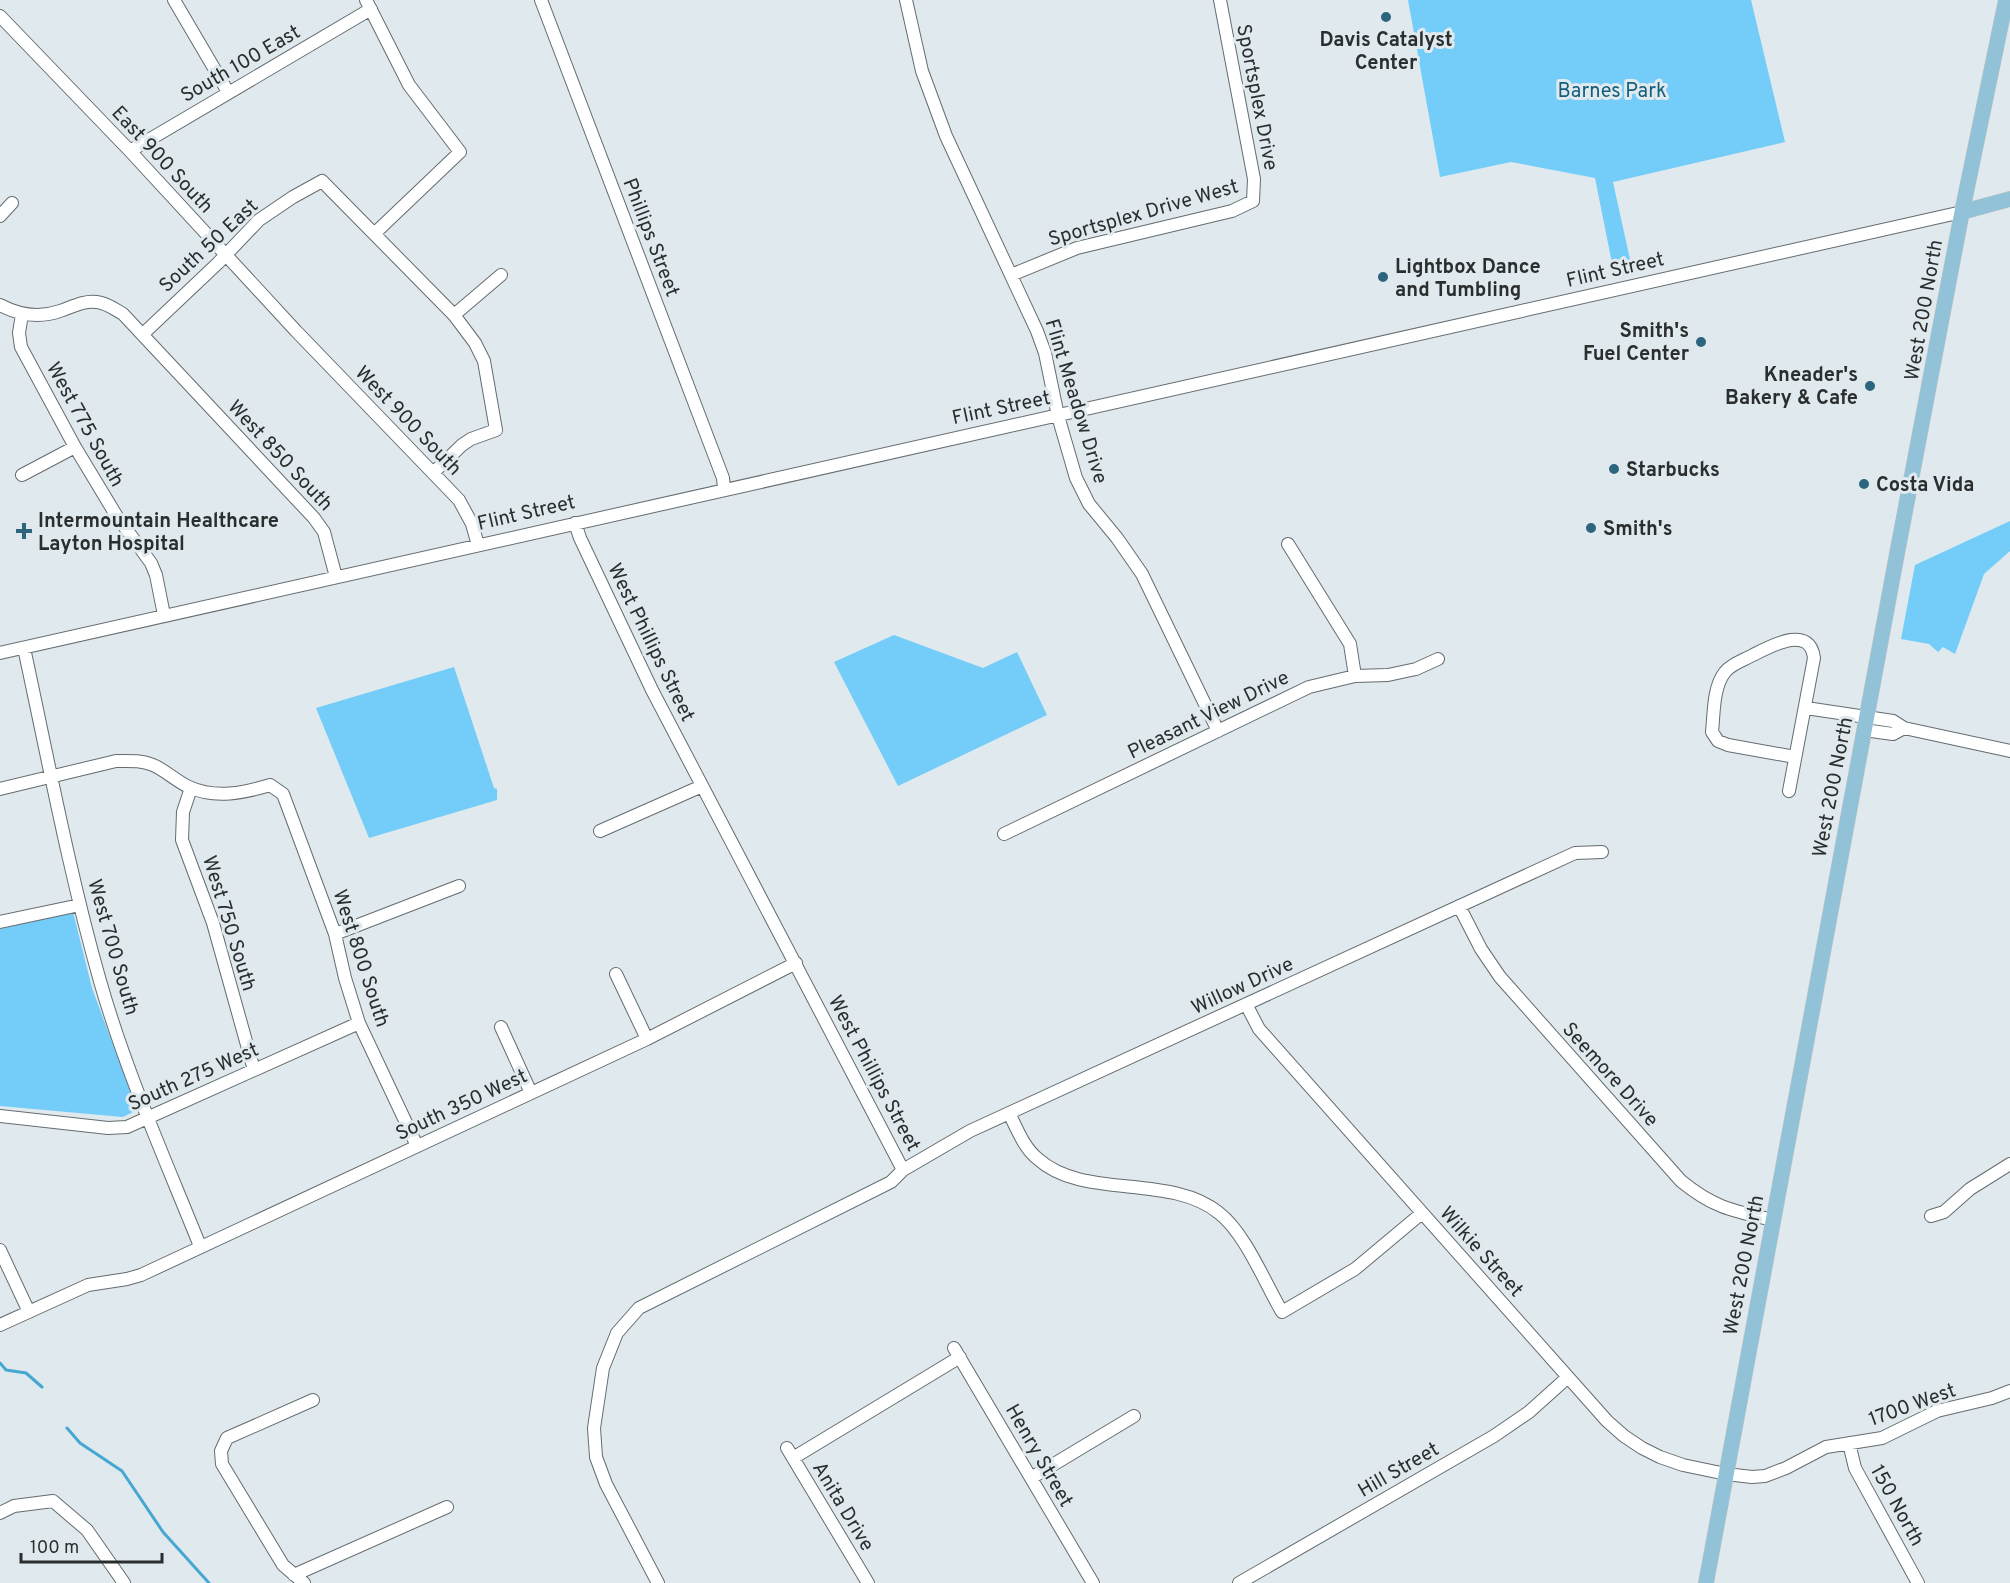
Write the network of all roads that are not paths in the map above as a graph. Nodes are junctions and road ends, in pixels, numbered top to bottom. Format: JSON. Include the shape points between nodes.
{"nodes":[{"id":1,"x":174,"y":0,"type":"edge"},
{"id":2,"x":541,"y":0,"type":"edge"},
{"id":3,"x":906,"y":0,"type":"edge"},
{"id":4,"x":1220,"y":0,"type":"edge"},
{"id":5,"x":2006,"y":0,"type":"edge"},
{"id":6,"x":368,"y":5,"type":"edge"},
{"id":7,"x":0,"y":16,"type":"edge"},
{"id":8,"x":228,"y":92,"type":"junction"},
{"id":9,"x":130,"y":150,"type":"junction"},
{"id":10,"x":2010,"y":199,"type":"edge"},
{"id":11,"x":1253,"y":201,"type":"joint"},
{"id":12,"x":12,"y":203,"type":"dead end"},
{"id":13,"x":1962,"y":212,"type":"junction"},
{"id":14,"x":0,"y":216,"type":"edge"},
{"id":15,"x":374,"y":234,"type":"junction"},
{"id":16,"x":225,"y":255,"type":"junction"},
{"id":17,"x":501,"y":274,"type":"dead end"},
{"id":18,"x":1011,"y":275,"type":"junction"},
{"id":19,"x":0,"y":305,"type":"edge"},
{"id":20,"x":22,"y":314,"type":"junction"},
{"id":21,"x":454,"y":315,"type":"junction"},
{"id":22,"x":297,"y":331,"type":"joint"},
{"id":23,"x":143,"y":334,"type":"junction"},
{"id":24,"x":1058,"y":416,"type":"junction"},
{"id":25,"x":75,"y":447,"type":"junction"},
{"id":26,"x":433,"y":473,"type":"junction"},
{"id":27,"x":22,"y":475,"type":"dead end"},
{"id":28,"x":724,"y":489,"type":"junction"},
{"id":29,"x":574,"y":523,"type":"junction"},
{"id":30,"x":1288,"y":544,"type":"dead end"},
{"id":31,"x":478,"y":545,"type":"junction"},
{"id":32,"x":336,"y":578,"type":"junction"},
{"id":33,"x":164,"y":615,"type":"junction"},
{"id":34,"x":24,"y":648,"type":"junction"},
{"id":35,"x":0,"y":653,"type":"edge"},
{"id":36,"x":1438,"y":659,"type":"dead end"},
{"id":37,"x":1355,"y":676,"type":"junction"},
{"id":38,"x":1806,"y":708,"type":"junction"},
{"id":39,"x":1865,"y":723,"type":"junction"},
{"id":40,"x":1218,"y":731,"type":"junction"},
{"id":41,"x":2010,"y":751,"type":"edge"},
{"id":42,"x":1795,"y":757,"type":"junction"},
{"id":43,"x":52,"y":778,"type":"junction"},
{"id":44,"x":702,"y":786,"type":"junction"},
{"id":45,"x":191,"y":788,"type":"junction"},
{"id":46,"x":0,"y":789,"type":"edge"},
{"id":47,"x":1789,"y":791,"type":"dead end"},
{"id":48,"x":600,"y":831,"type":"dead end"},
{"id":49,"x":1004,"y":834,"type":"dead end"},
{"id":50,"x":1602,"y":852,"type":"dead end"},
{"id":51,"x":459,"y":886,"type":"dead end"},
{"id":52,"x":81,"y":905,"type":"junction"},
{"id":53,"x":1459,"y":906,"type":"junction"},
{"id":54,"x":0,"y":922,"type":"edge"},
{"id":55,"x":335,"y":933,"type":"junction"},
{"id":56,"x":796,"y":963,"type":"junction"},
{"id":57,"x":616,"y":974,"type":"dead end"},
{"id":58,"x":1246,"y":1004,"type":"junction"},
{"id":59,"x":359,"y":1023,"type":"junction"},
{"id":60,"x":501,"y":1027,"type":"dead end"},
{"id":61,"x":647,"y":1039,"type":"junction"},
{"id":62,"x":254,"y":1070,"type":"junction"},
{"id":63,"x":531,"y":1093,"type":"junction"},
{"id":64,"x":1009,"y":1113,"type":"junction"},
{"id":65,"x":0,"y":1116,"type":"edge"},
{"id":66,"x":150,"y":1119,"type":"junction"},
{"id":67,"x":417,"y":1146,"type":"junction"},
{"id":68,"x":2010,"y":1164,"type":"edge"},
{"id":69,"x":903,"y":1170,"type":"junction"},
{"id":70,"x":1422,"y":1213,"type":"junction"},
{"id":71,"x":1931,"y":1216,"type":"dead end"},
{"id":72,"x":1773,"y":1220,"type":"junction"},
{"id":73,"x":200,"y":1246,"type":"junction"},
{"id":74,"x":0,"y":1250,"type":"edge"},
{"id":75,"x":29,"y":1312,"type":"junction"},
{"id":76,"x":0,"y":1325,"type":"edge"},
{"id":77,"x":1568,"y":1377,"type":"junction"},
{"id":78,"x":2010,"y":1392,"type":"edge"},
{"id":79,"x":313,"y":1400,"type":"dead end"},
{"id":80,"x":1134,"y":1416,"type":"dead end"},
{"id":81,"x":1849,"y":1443,"type":"junction"},
{"id":82,"x":790,"y":1453,"type":"joint"},
{"id":83,"x":1726,"y":1474,"type":"junction"},
{"id":84,"x":1031,"y":1478,"type":"junction"},
{"id":85,"x":447,"y":1507,"type":"dead end"},
{"id":86,"x":0,"y":1513,"type":"edge"},
{"id":87,"x":294,"y":1575,"type":"junction"},
{"id":88,"x":124,"y":1583,"type":"edge"},
{"id":89,"x":304,"y":1583,"type":"edge"},
{"id":90,"x":658,"y":1583,"type":"edge"},
{"id":91,"x":868,"y":1583,"type":"edge"},
{"id":92,"x":1093,"y":1583,"type":"edge"},
{"id":93,"x":1239,"y":1583,"type":"edge"},
{"id":94,"x":1706,"y":1583,"type":"edge"},
{"id":95,"x":1918,"y":1583,"type":"edge"}],
"edges":[{"from":1,"to":8,"type":"street"},
{"from":2,"to":28,"type":"street","name":"Phillips Street"},
{"from":3,"to":18,"type":"street","name":"Flint Meadow Drive","via":[[922,71],[946,136]]},
{"from":4,"to":11,"type":"street","name":"Sportsplex Drive","via":[[1254,179]]},
{"from":5,"to":13,"type":"main road","name":"West 200 North"},
{"from":6,"to":8,"type":"street","name":"South 100 East"},
{"from":6,"to":15,"type":"street","via":[[409,85],[460,152]]},
{"from":7,"to":9,"type":"street","name":"East 900 South"},
{"from":8,"to":9,"type":"street","name":"South 100 East"},
{"from":9,"to":16,"type":"street","name":"East 900 South"},
{"from":10,"to":13,"type":"main road","name":"Flint Street"},
{"from":11,"to":18,"type":"street","name":"Sportsplex Drive West","via":[[1232,211],[1077,248]]},
{"from":12,"to":14,"type":"street"},
{"from":13,"to":24,"type":"street","name":"Flint Street"},
{"from":13,"to":39,"type":"main road","name":"West 200 North"},
{"from":15,"to":16,"type":"street","name":"South 50 East","via":[[322,181],[260,220]]},
{"from":15,"to":21,"type":"street"},
{"from":16,"to":22,"type":"street","name":"East 900 South"},
{"from":16,"to":23,"type":"street","name":"South 50 East"},
{"from":17,"to":21,"type":"street"},
{"from":18,"to":24,"type":"street","name":"Flint Meadow Drive","via":[[1045,353]]},
{"from":19,"to":20,"type":"street"},
{"from":20,"to":23,"type":"street","name":"West 850 South","via":[[45,315],[94,301],[123,314]]},
{"from":20,"to":25,"type":"street","name":"West 775 South","via":[[21,347]]},
{"from":21,"to":26,"type":"street","via":[[484,361],[496,430],[462,445]]},
{"from":22,"to":26,"type":"street","name":"West 900 South"},
{"from":23,"to":32,"type":"street","name":"West 850 South","via":[[314,518],[324,532]]},
{"from":24,"to":28,"type":"street","name":"Flint Street"},
{"from":24,"to":40,"type":"street","name":"Flint Meadow Drive","via":[[1080,487],[1142,574]]},
{"from":25,"to":27,"type":"street"},
{"from":25,"to":33,"type":"street","name":"West 775 South","via":[[151,563]]},
{"from":26,"to":31,"type":"street","name":"West 900 South","via":[[459,500]]},
{"from":28,"to":29,"type":"street","name":"Flint Street"},
{"from":29,"to":31,"type":"street","name":"Flint Street"},
{"from":29,"to":44,"type":"street","name":"West Phillips Street"},
{"from":30,"to":37,"type":"street","via":[[1350,644]]},
{"from":31,"to":32,"type":"street","name":"Flint Street"},
{"from":32,"to":33,"type":"street","name":"Flint Street"},
{"from":33,"to":34,"type":"street","name":"Flint Street"},
{"from":34,"to":35,"type":"street","name":"Flint Street"},
{"from":34,"to":43,"type":"street","name":"West 700 South"},
{"from":36,"to":37,"type":"street","name":"Pleasant View Drive","via":[[1388,675]]},
{"from":37,"to":40,"type":"street","name":"Pleasant View Drive","via":[[1309,687]]},
{"from":38,"to":39,"type":"street"},
{"from":38,"to":42,"type":"street"},
{"from":38,"to":42,"type":"street","via":[[1814,658],[1807,642],[1782,642],[1722,675],[1712,732],[1715,737],[1728,745]]},
{"from":39,"to":41,"type":"street","via":[[1893,721],[1904,728]]},
{"from":39,"to":72,"type":"main road","name":"West 200 North"},
{"from":40,"to":49,"type":"street","name":"Pleasant View Drive"},
{"from":42,"to":47,"type":"street"},
{"from":43,"to":45,"type":"street","via":[[116,761],[136,761],[153,765]]},
{"from":43,"to":46,"type":"street"},
{"from":43,"to":52,"type":"street","name":"West 700 South"},
{"from":44,"to":48,"type":"street"},
{"from":44,"to":56,"type":"street","name":"West Phillips Street"},
{"from":45,"to":55,"type":"street","name":"West 800 South","via":[[219,794],[248,792],[270,785],[283,794]]},
{"from":45,"to":62,"type":"street","name":"West 750 South","via":[[183,812],[182,840],[213,923]]},
{"from":50,"to":53,"type":"street","name":"Willow Drive","via":[[1575,853]]},
{"from":51,"to":55,"type":"street"},
{"from":52,"to":54,"type":"street"},
{"from":52,"to":66,"type":"street","name":"West 700 South","via":[[101,982]]},
{"from":53,"to":58,"type":"street","name":"Willow Drive"},
{"from":53,"to":72,"type":"street","name":"Seemore Drive","via":[[1500,977],[1682,1181],[1727,1210]]},
{"from":55,"to":59,"type":"street","name":"West 800 South"},
{"from":56,"to":61,"type":"street","name":"South 350 West"},
{"from":56,"to":69,"type":"street","name":"West Phillips Street"},
{"from":57,"to":61,"type":"street"},
{"from":58,"to":64,"type":"street","name":"Willow Drive"},
{"from":58,"to":70,"type":"street","name":"Wilkie Street","via":[[1259,1029]]},
{"from":59,"to":62,"type":"street","name":"South 275 West"},
{"from":59,"to":67,"type":"street","name":"West 800 South"},
{"from":60,"to":63,"type":"street"},
{"from":61,"to":63,"type":"street","name":"South 350 West"},
{"from":62,"to":66,"type":"street","name":"South 275 West"},
{"from":63,"to":67,"type":"street","name":"South 350 West"},
{"from":64,"to":69,"type":"street","name":"Willow Drive"},
{"from":64,"to":70,"type":"street","via":[[1025,1144],[1053,1170],[1077,1179],[1180,1194],[1219,1212],[1236,1229],[1282,1312],[1355,1269]]},
{"from":65,"to":66,"type":"street","name":"South 275 West","via":[[108,1128],[127,1127]]},
{"from":66,"to":73,"type":"street","name":"West 700 South"},
{"from":67,"to":73,"type":"street","name":"South 350 West"},
{"from":68,"to":71,"type":"street","via":[[1970,1189],[1944,1212]]},
{"from":69,"to":90,"type":"street","name":"West Phillips Street","via":[[891,1182],[639,1308],[617,1333],[603,1368],[594,1428],[596,1457]]},
{"from":70,"to":77,"type":"street","name":"Wilkie Street"},
{"from":72,"to":83,"type":"main road","name":"West 200 North"},
{"from":73,"to":75,"type":"street","name":"South 350 West","via":[[141,1275],[88,1285]]},
{"from":74,"to":75,"type":"street"},
{"from":75,"to":76,"type":"street","name":"South 350 West"},
{"from":77,"to":83,"type":"street","name":"Wilkie Street","via":[[1607,1421],[1642,1448],[1683,1465]]},
{"from":77,"to":93,"type":"street","name":"Hill Street","via":[[1529,1412],[1494,1436]]},
{"from":78,"to":81,"type":"street","name":"1700 West","via":[[1937,1411],[1882,1438]]},
{"from":79,"to":87,"type":"street","via":[[227,1438],[221,1451],[222,1464],[283,1565]]},
{"from":80,"to":84,"type":"street"},
{"from":81,"to":83,"type":"street","name":"1700 West","via":[[1826,1447],[1765,1476]]},
{"from":81,"to":95,"type":"street","name":"150 North","via":[[1856,1468]]},
{"from":82,"to":84,"type":"street","name":"Henry Street","via":[[848,1425],[957,1352]]},
{"from":82,"to":91,"type":"street","name":"Anita Drive"},
{"from":83,"to":94,"type":"main road","name":"West 200 North"},
{"from":84,"to":92,"type":"street","name":"Henry Street"},
{"from":85,"to":87,"type":"street"},
{"from":86,"to":88,"type":"street","via":[[14,1506],[53,1501],[87,1530]]},
{"from":87,"to":89,"type":"street"}]}
